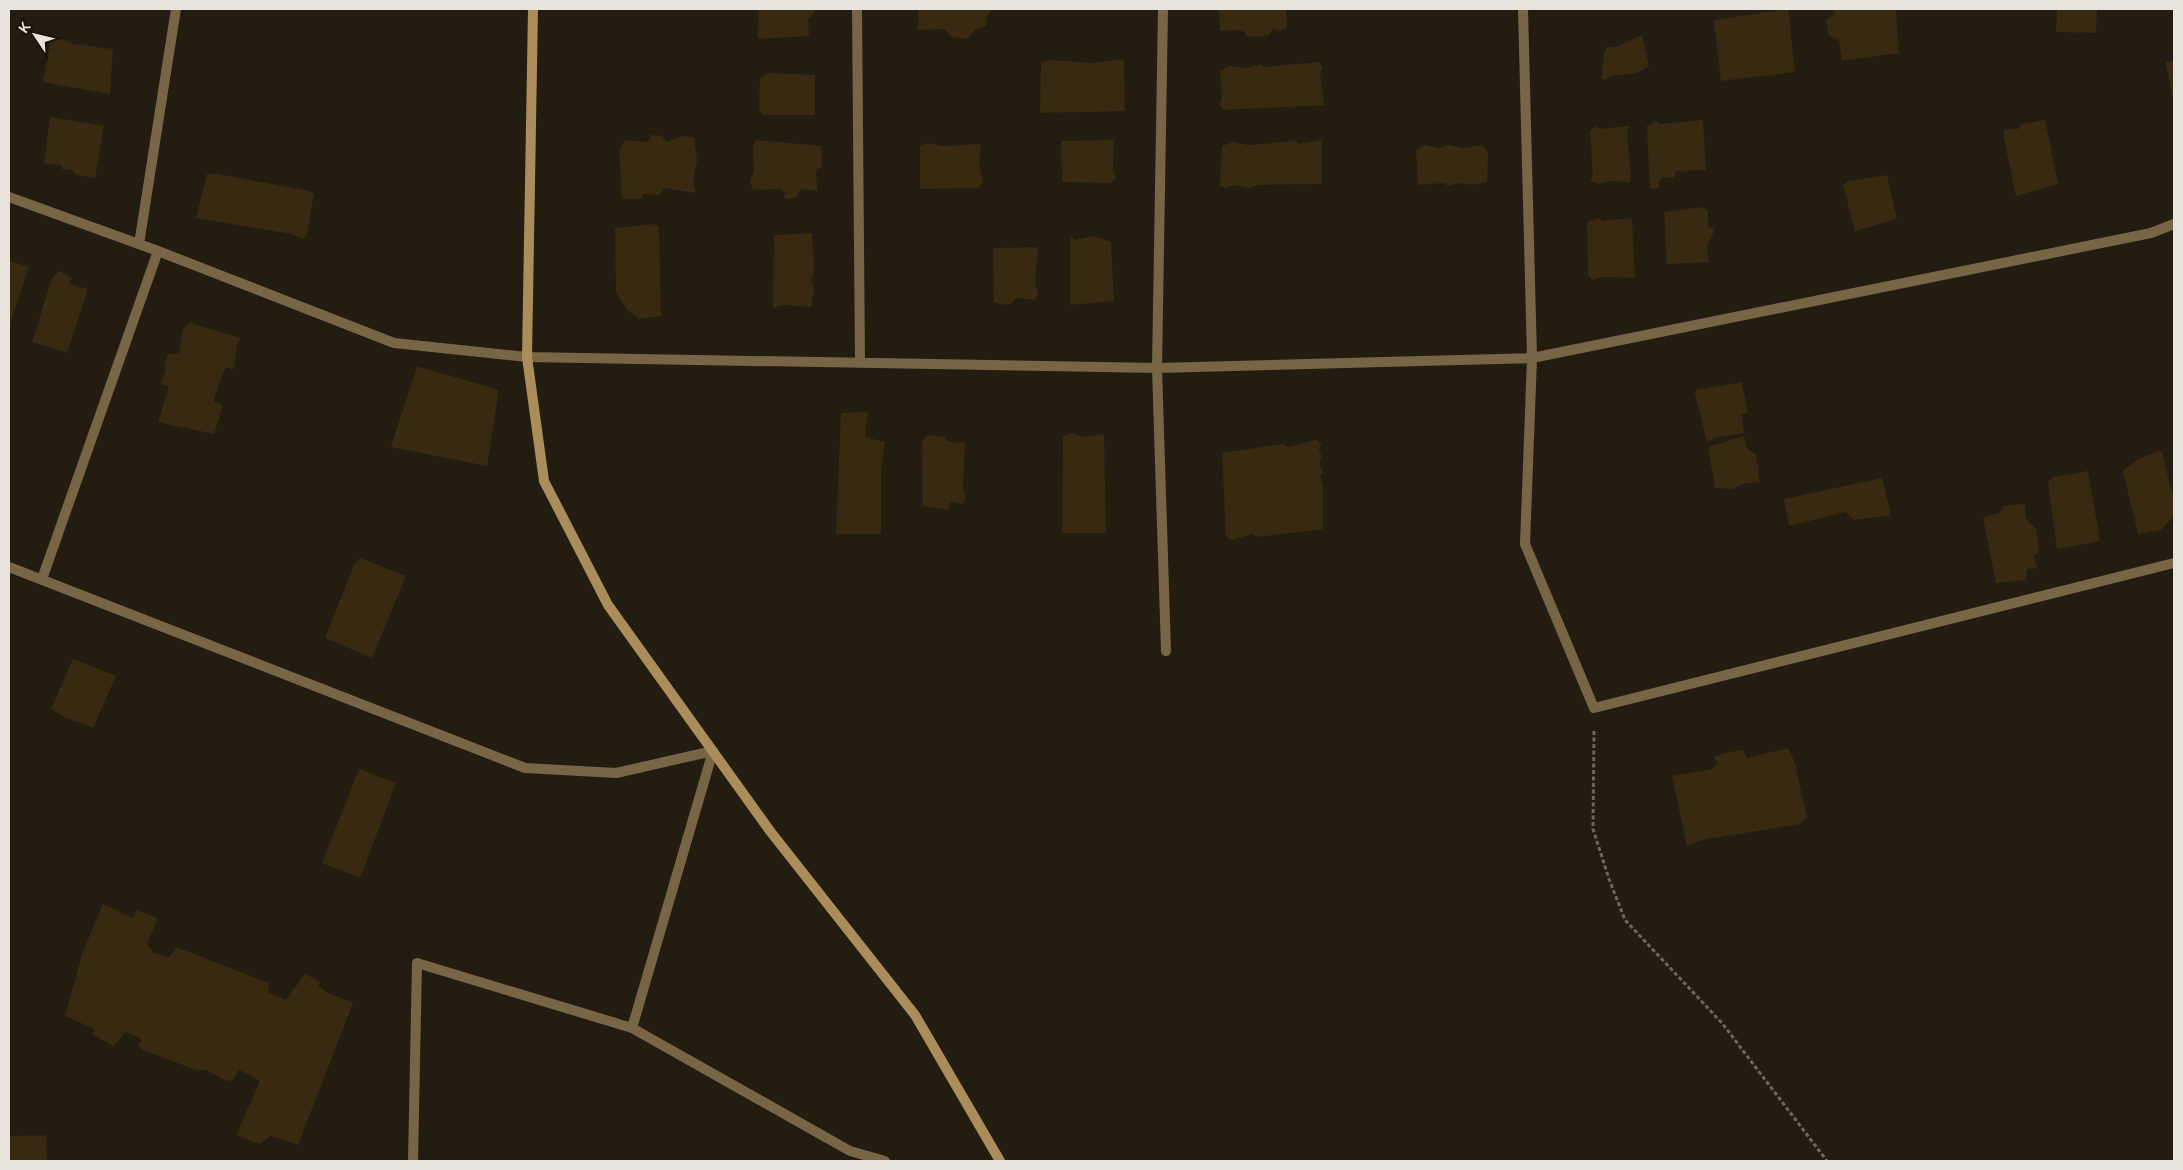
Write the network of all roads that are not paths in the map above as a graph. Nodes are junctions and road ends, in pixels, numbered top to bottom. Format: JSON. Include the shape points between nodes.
{"nodes":[{"id":1,"x":176,"y":9,"type":"edge"},
{"id":2,"x":534,"y":9,"type":"edge"},
{"id":3,"x":857,"y":9,"type":"edge"},
{"id":4,"x":1163,"y":9,"type":"edge"},
{"id":5,"x":1524,"y":9,"type":"edge"},
{"id":6,"x":9,"y":197,"type":"edge"},
{"id":7,"x":2174,"y":224,"type":"edge"},
{"id":8,"x":139,"y":244,"type":"junction"},
{"id":9,"x":158,"y":251,"type":"junction"},
{"id":10,"x":526,"y":357,"type":"junction"},
{"id":11,"x":1532,"y":358,"type":"junction"},
{"id":12,"x":860,"y":363,"type":"junction"},
{"id":13,"x":1157,"y":368,"type":"junction"},
{"id":14,"x":2174,"y":563,"type":"edge"},
{"id":15,"x":9,"y":567,"type":"edge"},
{"id":16,"x":42,"y":579,"type":"junction"},
{"id":17,"x":1166,"y":651,"type":"dead end"},
{"id":18,"x":713,"y":750,"type":"junction"},
{"id":19,"x":632,"y":1028,"type":"junction"},
{"id":20,"x":413,"y":1161,"type":"edge"},
{"id":21,"x":885,"y":1161,"type":"edge"},
{"id":22,"x":1000,"y":1161,"type":"edge"}],
"edges":[{"from":1,"to":8,"type":"street"},
{"from":2,"to":10,"type":"main road"},
{"from":3,"to":12,"type":"street"},
{"from":4,"to":13,"type":"street"},
{"from":5,"to":11,"type":"street"},
{"from":6,"to":8,"type":"street"},
{"from":7,"to":11,"type":"street","via":[[2151,233]]},
{"from":8,"to":9,"type":"street"},
{"from":9,"to":10,"type":"street","via":[[394,343]]},
{"from":9,"to":16,"type":"street"},
{"from":10,"to":12,"type":"street"},
{"from":10,"to":18,"type":"main road","via":[[544,481],[608,605]]},
{"from":11,"to":13,"type":"street"},
{"from":11,"to":14,"type":"street","via":[[1525,544],[1594,708]]},
{"from":12,"to":13,"type":"street"},
{"from":13,"to":17,"type":"street"},
{"from":15,"to":16,"type":"street"},
{"from":16,"to":18,"type":"street","via":[[525,768],[616,773]]},
{"from":18,"to":19,"type":"street"},
{"from":18,"to":22,"type":"main road","via":[[770,831],[915,1015]]},
{"from":19,"to":20,"type":"street","via":[[417,963]]},
{"from":19,"to":21,"type":"street","via":[[850,1151]]}]}
